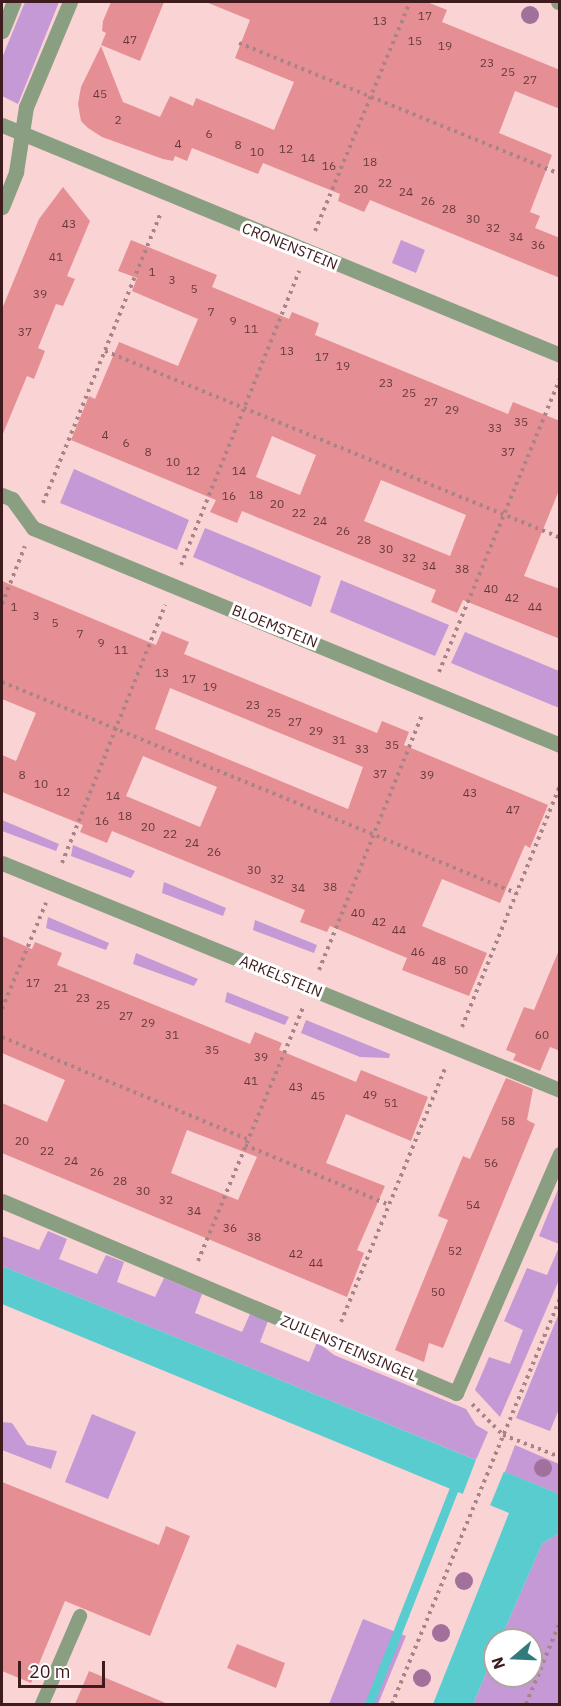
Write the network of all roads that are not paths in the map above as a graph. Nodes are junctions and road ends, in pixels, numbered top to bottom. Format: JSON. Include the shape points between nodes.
{"nodes":[{"id":1,"x":14,"y":2,"type":"edge"},
{"id":2,"x":70,"y":2,"type":"edge"},
{"id":3,"x":2,"y":31,"type":"edge"},
{"id":4,"x":2,"y":125,"type":"edge"},
{"id":5,"x":22,"y":133,"type":"junction"},
{"id":6,"x":2,"y":207,"type":"edge"},
{"id":7,"x":560,"y":355,"type":"edge"},
{"id":8,"x":2,"y":495,"type":"edge"},
{"id":9,"x":560,"y":745,"type":"edge"},
{"id":10,"x":2,"y":863,"type":"edge"},
{"id":11,"x":560,"y":1090,"type":"edge"},
{"id":12,"x":560,"y":1154,"type":"edge"},
{"id":13,"x":2,"y":1201,"type":"edge"},
{"id":14,"x":80,"y":1617,"type":"dead end"},
{"id":15,"x":42,"y":1704,"type":"edge"}],
"edges":[{"from":1,"to":3,"type":"street"},
{"from":2,"to":5,"type":"street","via":[[26,107]]},
{"from":4,"to":5,"type":"street","name":"CRONENSTEIN"},
{"from":5,"to":6,"type":"street","via":[[16,172]]},
{"from":5,"to":7,"type":"street","name":"CRONENSTEIN"},
{"from":8,"to":9,"type":"street","name":"BLOEMSTEIN","via":[[12,499],[33,528]]},
{"from":10,"to":11,"type":"street","name":"ARKELSTEIN"},
{"from":12,"to":13,"type":"street","name":"ZUILENSTEINSINGEL","via":[[456,1393]]},
{"from":14,"to":15,"type":"lane"}]}
